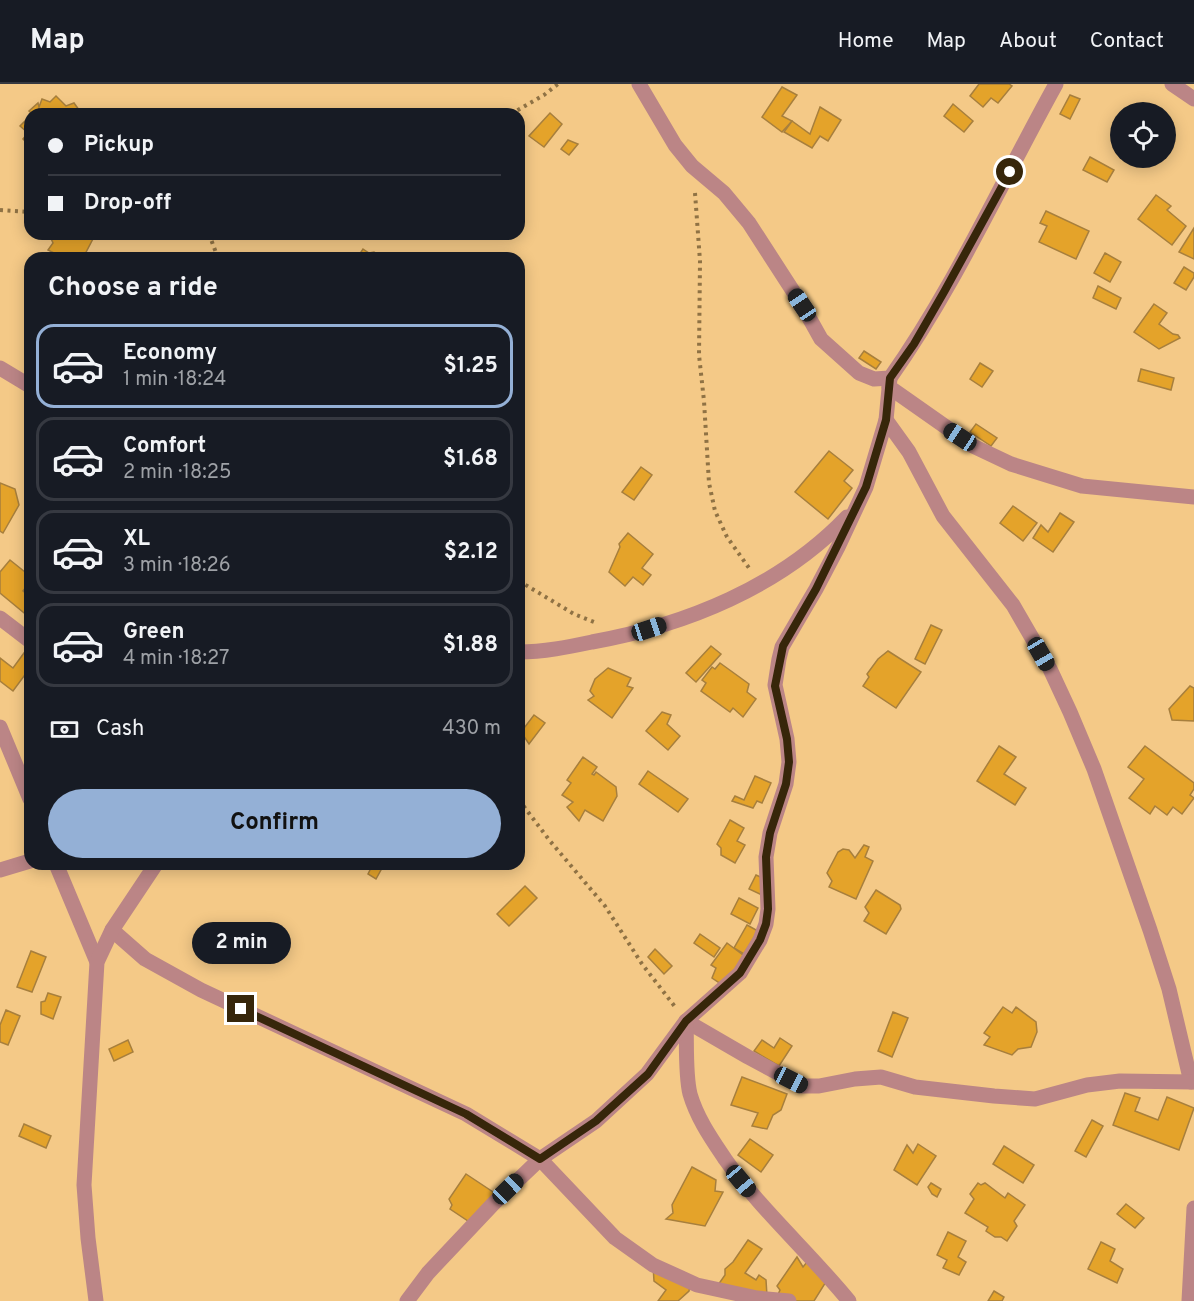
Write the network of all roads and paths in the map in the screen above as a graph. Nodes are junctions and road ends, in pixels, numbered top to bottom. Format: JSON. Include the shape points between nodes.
{"nodes":[{"id":1,"x":558,"y":84,"type":"edge"},
{"id":2,"x":639,"y":84,"type":"edge"},
{"id":3,"x":1056,"y":84,"type":"edge"},
{"id":4,"x":1172,"y":84,"type":"edge"},
{"id":5,"x":1194,"y":99,"type":"edge"},
{"id":6,"x":521,"y":108,"type":"edge"},
{"id":7,"x":692,"y":166,"type":"junction"},
{"id":8,"x":0,"y":210,"type":"edge"},
{"id":9,"x":24,"y":212,"type":"edge"},
{"id":10,"x":0,"y":368,"type":"edge"},
{"id":11,"x":24,"y":382,"type":"edge"},
{"id":12,"x":889,"y":383,"type":"junction"},
{"id":13,"x":886,"y":420,"type":"junction"},
{"id":14,"x":1194,"y":497,"type":"edge"},
{"id":15,"x":856,"y":508,"type":"junction"},
{"id":16,"x":760,"y":584,"type":"junction"},
{"id":17,"x":525,"y":585,"type":"edge"},
{"id":18,"x":0,"y":618,"type":"edge"},
{"id":19,"x":630,"y":635,"type":"junction"},
{"id":20,"x":24,"y":637,"type":"edge"},
{"id":21,"x":525,"y":652,"type":"edge"},
{"id":22,"x":0,"y":727,"type":"edge"},
{"id":23,"x":24,"y":785,"type":"edge"},
{"id":24,"x":525,"y":808,"type":"edge"},
{"id":25,"x":24,"y":863,"type":"edge"},
{"id":26,"x":0,"y":870,"type":"edge"},
{"id":27,"x":59,"y":870,"type":"edge"},
{"id":28,"x":152,"y":870,"type":"edge"},
{"id":29,"x":112,"y":930,"type":"junction"},
{"id":30,"x":97,"y":962,"type":"junction"},
{"id":31,"x":686,"y":1021,"type":"junction"},
{"id":32,"x":1192,"y":1082,"type":"edge"},
{"id":33,"x":540,"y":1159,"type":"junction"},
{"id":34,"x":1194,"y":1208,"type":"edge"},
{"id":35,"x":96,"y":1301,"type":"edge"},
{"id":36,"x":407,"y":1301,"type":"edge"},
{"id":37,"x":789,"y":1301,"type":"edge"},
{"id":38,"x":849,"y":1301,"type":"edge"},
{"id":39,"x":1189,"y":1301,"type":"edge"}],
"edges":[{"from":1,"to":6,"type":"path"},
{"from":2,"to":7,"type":"street","via":[[675,146]]},
{"from":3,"to":12,"type":"street","via":[[954,275]]},
{"from":4,"to":5,"type":"street"},
{"from":7,"to":12,"type":"street","via":[[724,193],[749,223],[821,339],[859,373]]},
{"from":7,"to":16,"type":"path","via":[[700,261],[699,355],[709,483],[715,511],[727,537]]},
{"from":8,"to":9,"type":"path"},
{"from":10,"to":11,"type":"street"},
{"from":12,"to":13,"type":"street"},
{"from":12,"to":14,"type":"street","via":[[973,446],[1011,464],[1082,486]]},
{"from":13,"to":15,"type":"street"},
{"from":13,"to":32,"type":"street","via":[[909,452],[943,516],[1013,605],[1070,712],[1150,930]]},
{"from":15,"to":16,"type":"street","via":[[825,540]]},
{"from":15,"to":31,"type":"street","via":[[779,659],[775,686],[789,762],[766,857],[766,924],[740,973]]},
{"from":16,"to":19,"type":"street","via":[[702,611]]},
{"from":17,"to":19,"type":"path","via":[[574,614]]},
{"from":18,"to":20,"type":"street"},
{"from":19,"to":21,"type":"street"},
{"from":22,"to":23,"type":"street"},
{"from":24,"to":31,"type":"path","via":[[604,906]]},
{"from":25,"to":26,"type":"street"},
{"from":27,"to":30,"type":"street"},
{"from":28,"to":29,"type":"street"},
{"from":29,"to":30,"type":"street"},
{"from":29,"to":33,"type":"street","via":[[145,959],[201,990],[466,1114]]},
{"from":30,"to":35,"type":"street","via":[[84,1185]]},
{"from":31,"to":32,"type":"street","via":[[802,1086],[881,1077],[915,1087],[1035,1099],[1120,1081]]},
{"from":31,"to":33,"type":"street","via":[[648,1074],[596,1121]]},
{"from":31,"to":38,"type":"street","via":[[690,1093],[704,1129],[756,1199]]},
{"from":33,"to":36,"type":"street","via":[[428,1273]]},
{"from":33,"to":37,"type":"street","via":[[615,1238],[653,1265],[697,1285]]},
{"from":34,"to":39,"type":"street"}]}
